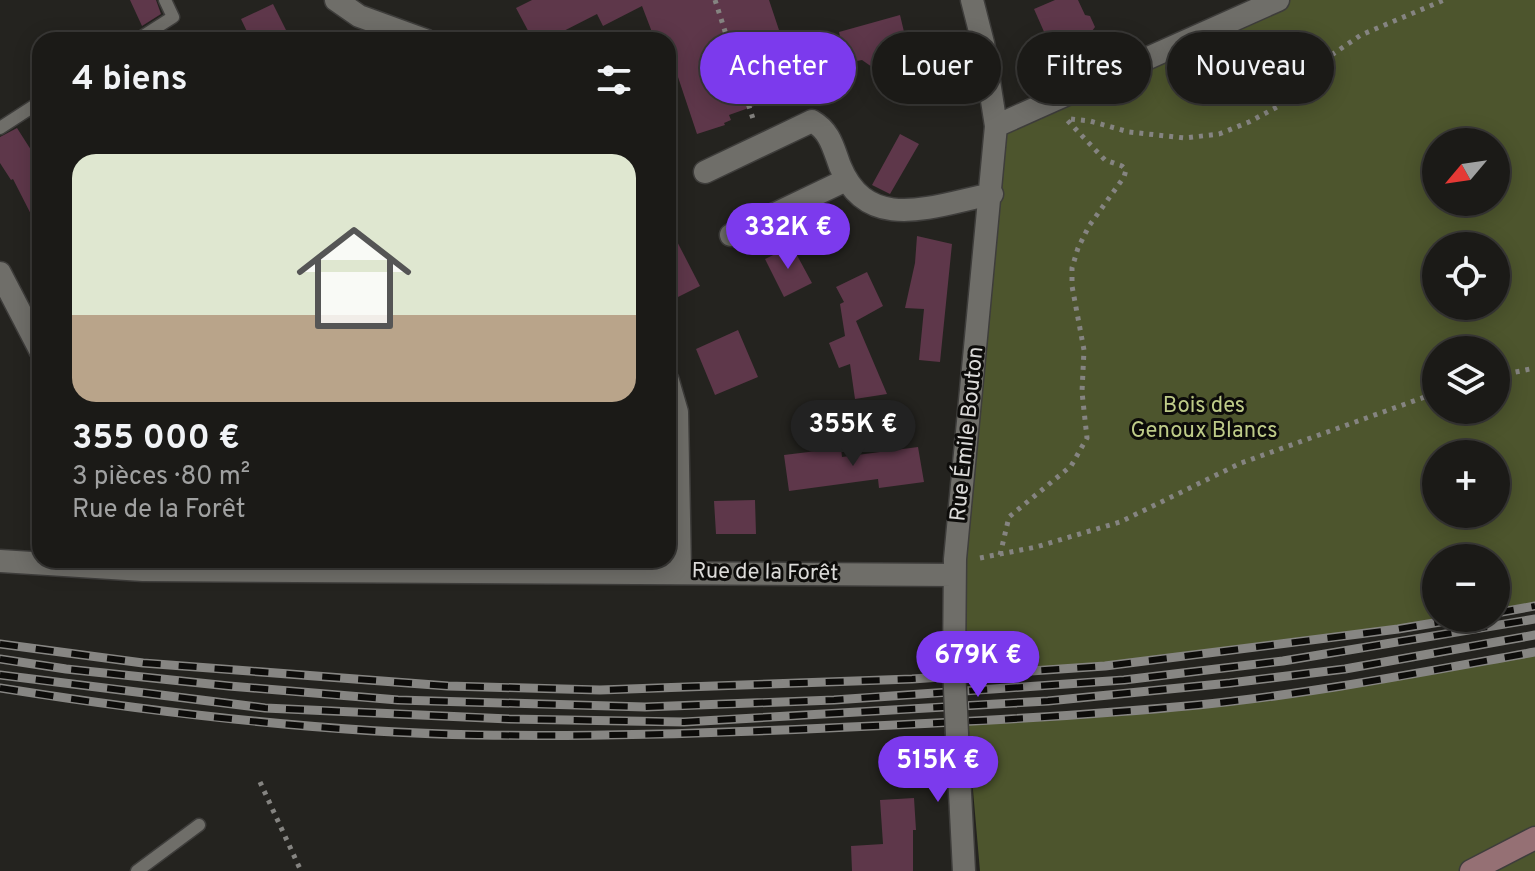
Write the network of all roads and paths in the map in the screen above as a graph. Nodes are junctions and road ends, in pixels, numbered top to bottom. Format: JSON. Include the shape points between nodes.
{"nodes":[{"id":1,"x":165,"y":0,"type":"edge"},
{"id":2,"x":336,"y":0,"type":"edge"},
{"id":3,"x":715,"y":0,"type":"edge"},
{"id":4,"x":972,"y":0,"type":"edge"},
{"id":5,"x":1278,"y":0,"type":"edge"},
{"id":6,"x":1444,"y":0,"type":"edge"},
{"id":7,"x":150,"y":32,"type":"edge"},
{"id":8,"x":403,"y":32,"type":"edge"},
{"id":9,"x":32,"y":107,"type":"edge"},
{"id":10,"x":1060,"y":109,"type":"junction"},
{"id":11,"x":996,"y":126,"type":"junction"},
{"id":12,"x":0,"y":128,"type":"edge"},
{"id":13,"x":762,"y":145,"type":"junction"},
{"id":14,"x":705,"y":172,"type":"dead end"},
{"id":15,"x":846,"y":180,"type":"junction"},
{"id":16,"x":992,"y":194,"type":"junction"},
{"id":17,"x":731,"y":235,"type":"dead end"},
{"id":18,"x":0,"y":273,"type":"edge"},
{"id":19,"x":32,"y":335,"type":"edge"},
{"id":20,"x":1535,"y":368,"type":"edge"},
{"id":21,"x":1510,"y":373,"type":"edge"},
{"id":22,"x":1422,"y":398,"type":"edge"},
{"id":23,"x":676,"y":409,"type":"edge"},
{"id":24,"x":1000,"y":555,"type":"junction"},
{"id":25,"x":0,"y":561,"type":"edge"},
{"id":26,"x":32,"y":562,"type":"edge"},
{"id":27,"x":954,"y":567,"type":"junction"},
{"id":28,"x":374,"y":568,"type":"edge"},
{"id":29,"x":680,"y":572,"type":"junction"},
{"id":30,"x":260,"y":782,"type":"dead end"},
{"id":31,"x":199,"y":825,"type":"dead end"},
{"id":32,"x":1535,"y":838,"type":"edge"},
{"id":33,"x":137,"y":871,"type":"edge"},
{"id":34,"x":301,"y":871,"type":"edge"},
{"id":35,"x":964,"y":871,"type":"edge"},
{"id":36,"x":1471,"y":871,"type":"edge"}],
"edges":[{"from":1,"to":7,"type":"lane","via":[[173,17]]},
{"from":2,"to":8,"type":"street","via":[[359,16]]},
{"from":3,"to":13,"type":"path"},
{"from":4,"to":11,"type":"street","name":"Rue Émile Bouton"},
{"from":5,"to":10,"type":"street"},
{"from":6,"to":10,"type":"path","via":[[1361,35],[1324,60],[1277,107],[1219,134],[1185,138],[1129,132]]},
{"from":9,"to":12,"type":"lane"},
{"from":10,"to":11,"type":"street"},
{"from":10,"to":24,"type":"path","via":[[1105,160],[1126,170],[1089,226],[1072,268],[1084,350],[1087,438],[1071,466],[1009,517]]},
{"from":11,"to":16,"type":"street","name":"Rue Émile Bouton"},
{"from":13,"to":14,"type":"street"},
{"from":13,"to":15,"type":"street","via":[[812,121],[825,129]]},
{"from":15,"to":16,"type":"street","via":[[873,206],[892,210]]},
{"from":15,"to":17,"type":"street"},
{"from":16,"to":27,"type":"street","name":"Rue Émile Bouton"},
{"from":18,"to":19,"type":"street"},
{"from":20,"to":21,"type":"path"},
{"from":22,"to":24,"type":"path","via":[[1241,463],[1120,522]]},
{"from":23,"to":29,"type":"street"},
{"from":24,"to":27,"type":"path"},
{"from":25,"to":26,"type":"street","name":"Rue de la Forêt"},
{"from":27,"to":29,"type":"street","name":"Rue de la Forêt"},
{"from":27,"to":35,"type":"street","name":"Rue Émile Bouton","bridge":true},
{"from":28,"to":29,"type":"street","name":"Rue de la Forêt"},
{"from":30,"to":34,"type":"path"},
{"from":31,"to":33,"type":"lane"},
{"from":32,"to":36,"type":"main road"}]}
